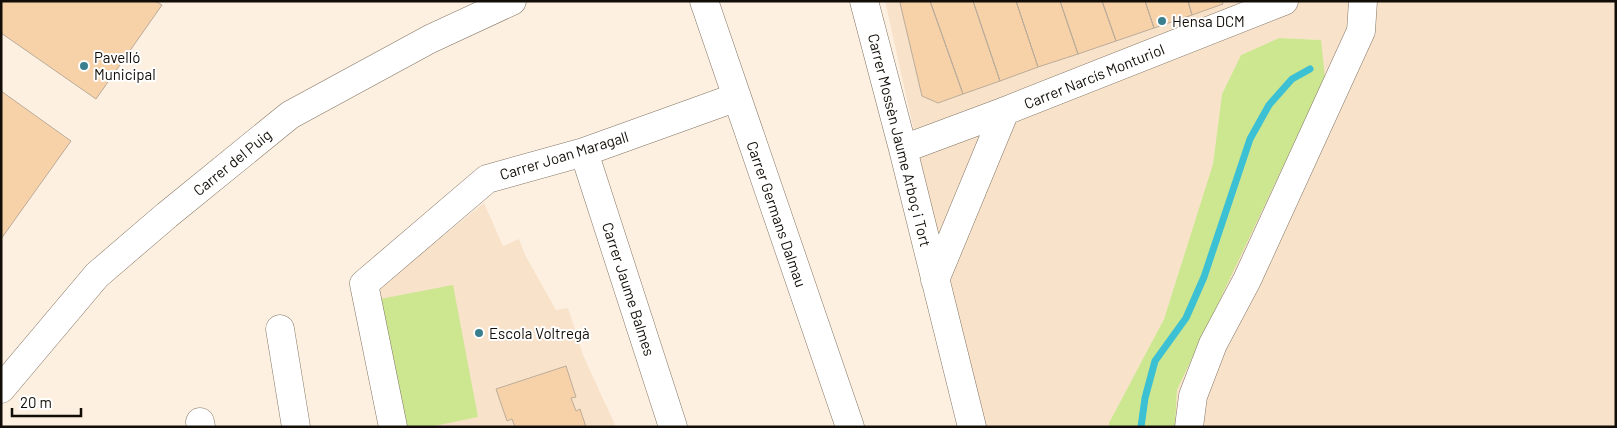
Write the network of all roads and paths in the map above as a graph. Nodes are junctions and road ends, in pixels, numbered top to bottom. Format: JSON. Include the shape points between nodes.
{"nodes":[{"id":1,"x":512,"y":1,"type":"edge"},
{"id":2,"x":704,"y":1,"type":"edge"},
{"id":3,"x":864,"y":1,"type":"edge"},
{"id":4,"x":1363,"y":1,"type":"edge"},
{"id":5,"x":1282,"y":2,"type":"edge"},
{"id":6,"x":737,"y":97,"type":"junction"},
{"id":7,"x":1006,"y":111,"type":"junction"},
{"id":8,"x":903,"y":149,"type":"junction"},
{"id":9,"x":584,"y":152,"type":"junction"},
{"id":10,"x":935,"y":280,"type":"junction"},
{"id":11,"x":280,"y":329,"type":"dead end"},
{"id":12,"x":1,"y":389,"type":"edge"},
{"id":13,"x":296,"y":427,"type":"edge"},
{"id":14,"x":393,"y":427,"type":"edge"},
{"id":15,"x":673,"y":427,"type":"edge"},
{"id":16,"x":850,"y":427,"type":"edge"},
{"id":17,"x":972,"y":427,"type":"edge"},
{"id":18,"x":1189,"y":427,"type":"edge"}],
"edges":[{"from":1,"to":12,"type":"street","name":"Carrer del Puig","via":[[430,39],[290,115],[97,275]]},
{"from":2,"to":6,"type":"street","name":"Carrer Germans Dalmau"},
{"from":3,"to":8,"type":"street","name":"Carrer Mossèn Jaume Arboç i Tort"},
{"from":4,"to":18,"type":"street","via":[[1361,31],[1247,280],[1214,344],[1193,396]]},
{"from":5,"to":7,"type":"street","name":"Carrer Narcís Monturiol"},
{"from":6,"to":9,"type":"street","name":"Carrer Joan Maragall"},
{"from":6,"to":16,"type":"street","name":"Carrer Germans Dalmau"},
{"from":7,"to":8,"type":"street","name":"Carrer Narcís Monturiol"},
{"from":7,"to":10,"type":"street","name":"Carrer Mossèn Jaume Arboç i Tort"},
{"from":8,"to":10,"type":"street","name":"Carrer Mossèn Jaume Arboç i Tort"},
{"from":9,"to":14,"type":"street","name":"Carrer Joan Maragall","via":[[487,179],[364,284]]},
{"from":9,"to":15,"type":"street","name":"Carrer Jaume Balmes"},
{"from":10,"to":17,"type":"street","name":"Carrer Mossèn Jaume Arboç i Tort"},
{"from":11,"to":13,"type":"street"}]}
